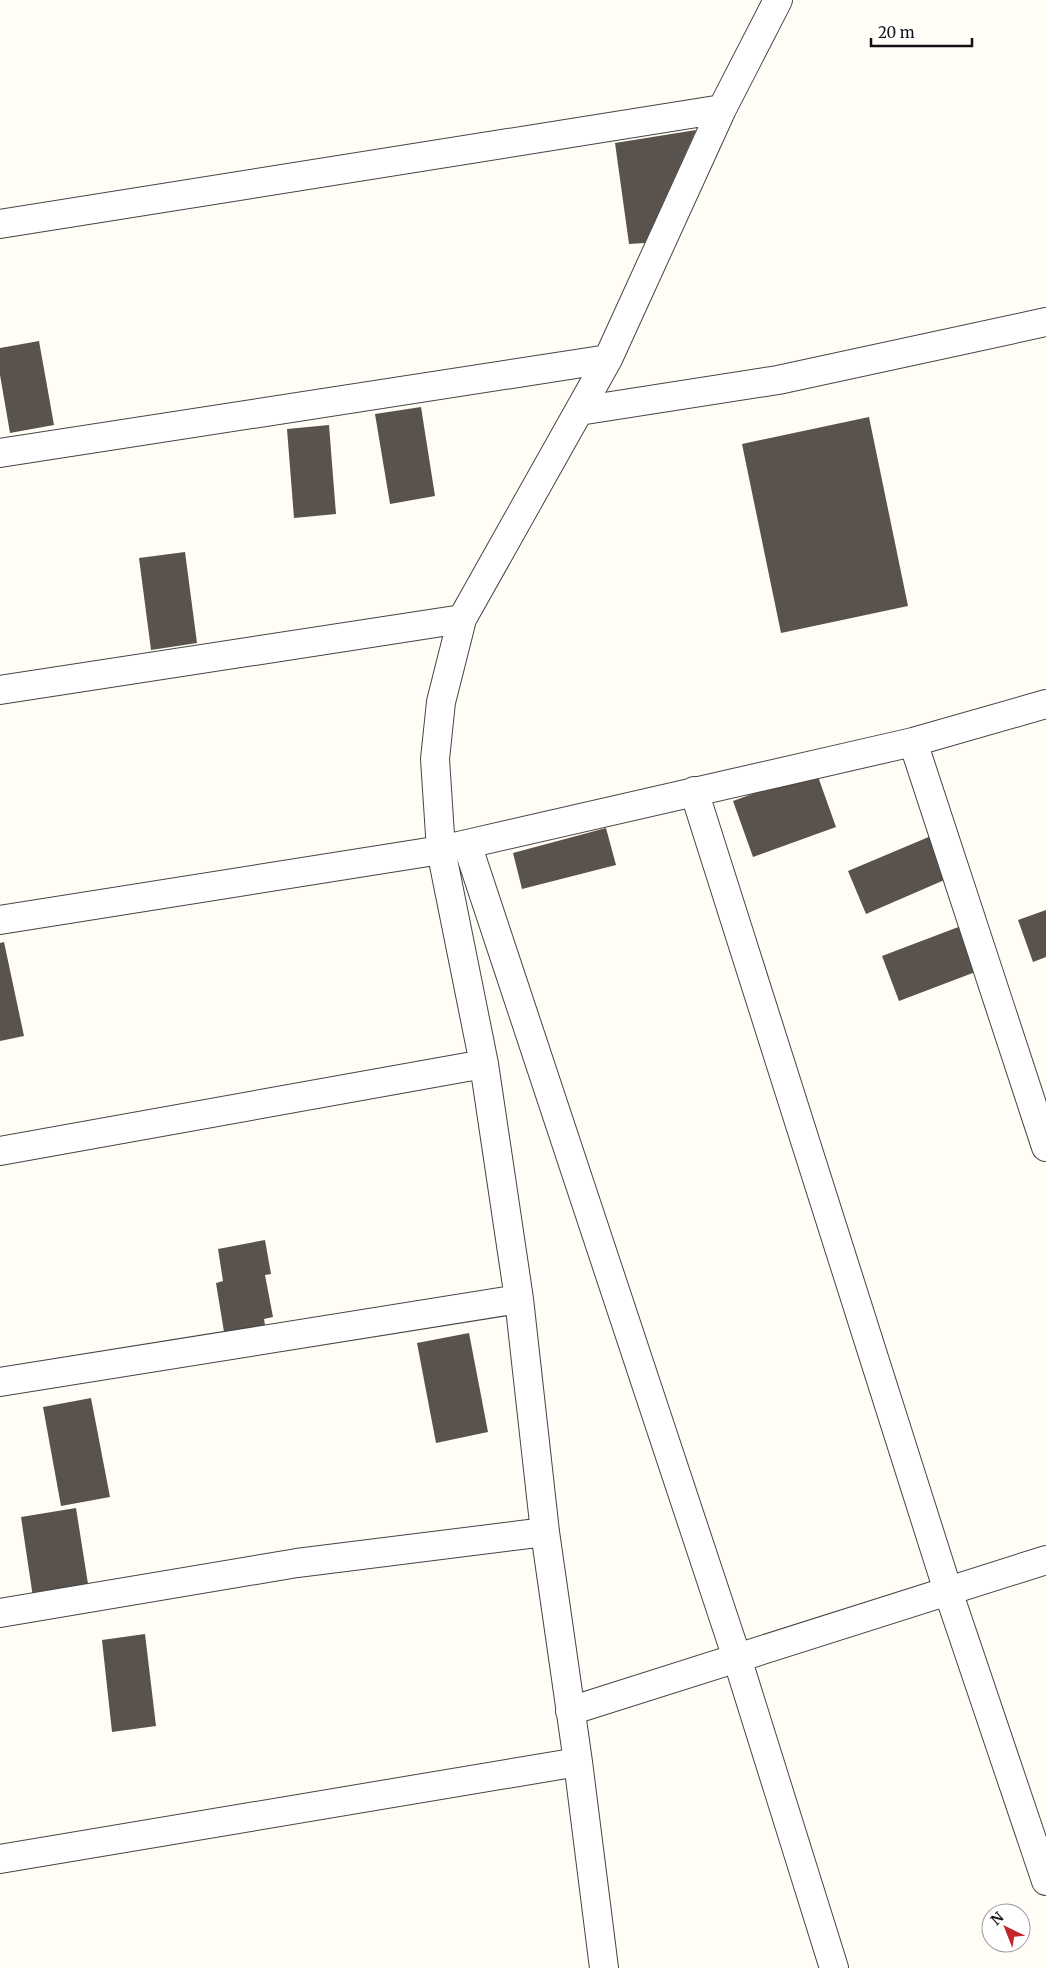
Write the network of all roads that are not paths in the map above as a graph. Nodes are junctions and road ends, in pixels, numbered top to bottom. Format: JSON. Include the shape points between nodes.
{"nodes":[{"id":1,"x":778,"y":0,"type":"edge"},
{"id":2,"x":722,"y":109,"type":"junction"},
{"id":3,"x":0,"y":224,"type":"edge"},
{"id":4,"x":1046,"y":322,"type":"edge"},
{"id":5,"x":608,"y":359,"type":"junction"},
{"id":6,"x":579,"y":411,"type":"junction"},
{"id":7,"x":0,"y":454,"type":"edge"},
{"id":8,"x":462,"y":618,"type":"junction"},
{"id":9,"x":0,"y":690,"type":"edge"},
{"id":10,"x":1046,"y":704,"type":"edge"},
{"id":11,"x":913,"y":742,"type":"junction"},
{"id":12,"x":694,"y":791,"type":"junction"},
{"id":13,"x":454,"y":847,"type":"junction"},
{"id":14,"x":0,"y":920,"type":"edge"},
{"id":15,"x":484,"y":1064,"type":"junction"},
{"id":16,"x":1046,"y":1147,"type":"edge"},
{"id":17,"x":0,"y":1151,"type":"edge"},
{"id":18,"x":519,"y":1299,"type":"junction"},
{"id":19,"x":0,"y":1382,"type":"edge"},
{"id":20,"x":545,"y":1532,"type":"junction"},
{"id":21,"x":1046,"y":1560,"type":"edge"},
{"id":22,"x":948,"y":1591,"type":"junction"},
{"id":23,"x":0,"y":1614,"type":"edge"},
{"id":24,"x":737,"y":1658,"type":"junction"},
{"id":25,"x":570,"y":1711,"type":"junction"},
{"id":26,"x":578,"y":1762,"type":"junction"},
{"id":27,"x":0,"y":1858,"type":"edge"},
{"id":28,"x":1046,"y":1881,"type":"edge"},
{"id":29,"x":604,"y":1968,"type":"edge"},
{"id":30,"x":834,"y":1968,"type":"edge"}],
"edges":[{"from":1,"to":2,"type":"street"},
{"from":2,"to":3,"type":"street"},
{"from":2,"to":5,"type":"street"},
{"from":4,"to":6,"type":"street","via":[[778,380]]},
{"from":5,"to":6,"type":"street"},
{"from":5,"to":7,"type":"street"},
{"from":6,"to":8,"type":"street"},
{"from":8,"to":9,"type":"street"},
{"from":8,"to":13,"type":"street","via":[[441,702],[434,759]]},
{"from":10,"to":11,"type":"street"},
{"from":11,"to":12,"type":"street"},
{"from":11,"to":16,"type":"street"},
{"from":12,"to":13,"type":"street"},
{"from":12,"to":22,"type":"street"},
{"from":13,"to":14,"type":"street"},
{"from":13,"to":15,"type":"street"},
{"from":13,"to":24,"type":"street"},
{"from":15,"to":17,"type":"street"},
{"from":15,"to":18,"type":"street"},
{"from":18,"to":19,"type":"street"},
{"from":18,"to":20,"type":"street"},
{"from":20,"to":23,"type":"street","via":[[297,1563]]},
{"from":20,"to":25,"type":"street"},
{"from":21,"to":22,"type":"street"},
{"from":22,"to":24,"type":"street"},
{"from":22,"to":28,"type":"street"},
{"from":24,"to":25,"type":"street"},
{"from":24,"to":30,"type":"street"},
{"from":25,"to":26,"type":"street"},
{"from":26,"to":27,"type":"street"},
{"from":26,"to":29,"type":"street"}]}
